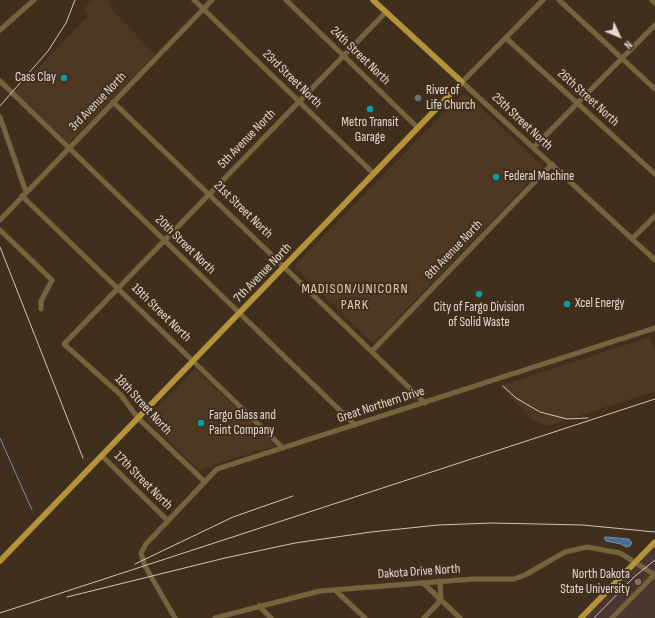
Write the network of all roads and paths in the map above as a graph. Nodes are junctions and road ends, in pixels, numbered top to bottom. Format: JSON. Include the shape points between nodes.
{"nodes":[{"id":1,"x":34,"y":0,"type":"edge"},
{"id":2,"x":194,"y":0,"type":"edge"},
{"id":3,"x":212,"y":0,"type":"edge"},
{"id":4,"x":286,"y":0,"type":"edge"},
{"id":5,"x":373,"y":0,"type":"edge"},
{"id":6,"x":543,"y":0,"type":"edge"},
{"id":7,"x":559,"y":0,"type":"edge"},
{"id":8,"x":652,"y":0,"type":"edge"},
{"id":9,"x":655,"y":3,"type":"edge"},
{"id":10,"x":203,"y":9,"type":"junction"},
{"id":11,"x":386,"y":12,"type":"junction"},
{"id":12,"x":655,"y":25,"type":"edge"},
{"id":13,"x":0,"y":30,"type":"edge"},
{"id":14,"x":506,"y":38,"type":"junction"},
{"id":15,"x":343,"y":56,"type":"junction"},
{"id":16,"x":622,"y":58,"type":"junction"},
{"id":17,"x":0,"y":81,"type":"edge"},
{"id":18,"x":462,"y":82,"type":"junction"},
{"id":19,"x":655,"y":89,"type":"edge"},
{"id":20,"x":299,"y":101,"type":"junction"},
{"id":21,"x":113,"y":102,"type":"junction"},
{"id":22,"x":577,"y":103,"type":"junction"},
{"id":23,"x":0,"y":117,"type":"edge"},
{"id":24,"x":418,"y":128,"type":"junction"},
{"id":25,"x":534,"y":147,"type":"junction"},
{"id":26,"x":69,"y":148,"type":"junction"},
{"id":27,"x":552,"y":164,"type":"junction"},
{"id":28,"x":374,"y":174,"type":"junction"},
{"id":29,"x":655,"y":174,"type":"edge"},
{"id":30,"x":210,"y":193,"type":"junction"},
{"id":31,"x":24,"y":194,"type":"junction"},
{"id":32,"x":655,"y":216,"type":"edge"},
{"id":33,"x":0,"y":220,"type":"edge"},
{"id":34,"x":0,"y":230,"type":"edge"},
{"id":35,"x":633,"y":238,"type":"junction"},
{"id":36,"x":165,"y":240,"type":"junction"},
{"id":37,"x":655,"y":260,"type":"edge"},
{"id":38,"x":285,"y":266,"type":"junction"},
{"id":39,"x":119,"y":288,"type":"junction"},
{"id":40,"x":41,"y":309,"type":"dead end"},
{"id":41,"x":240,"y":313,"type":"junction"},
{"id":42,"x":655,"y":328,"type":"edge"},
{"id":43,"x":64,"y":344,"type":"joint"},
{"id":44,"x":372,"y":351,"type":"junction"},
{"id":45,"x":194,"y":360,"type":"junction"},
{"id":46,"x":425,"y":402,"type":"junction"},
{"id":47,"x":138,"y":418,"type":"junction"},
{"id":48,"x":355,"y":425,"type":"junction"},
{"id":49,"x":283,"y":448,"type":"junction"},
{"id":50,"x":102,"y":456,"type":"junction"},
{"id":51,"x":205,"y":482,"type":"junction"},
{"id":52,"x":168,"y":521,"type":"junction"},
{"id":53,"x":655,"y":542,"type":"edge"},
{"id":54,"x":0,"y":561,"type":"edge"},
{"id":55,"x":655,"y":575,"type":"edge"},
{"id":56,"x":440,"y":581,"type":"junction"},
{"id":57,"x":423,"y":583,"type":"junction"},
{"id":58,"x":336,"y":591,"type":"junction"},
{"id":59,"x":441,"y":600,"type":"junction"},
{"id":60,"x":259,"y":606,"type":"junction"},
{"id":61,"x":175,"y":618,"type":"edge"},
{"id":62,"x":216,"y":618,"type":"edge"},
{"id":63,"x":271,"y":618,"type":"edge"},
{"id":64,"x":365,"y":618,"type":"edge"},
{"id":65,"x":424,"y":618,"type":"edge"},
{"id":66,"x":460,"y":618,"type":"edge"},
{"id":67,"x":581,"y":618,"type":"edge"},
{"id":68,"x":612,"y":618,"type":"edge"}],
"edges":[{"from":1,"to":13,"type":"street"},
{"from":2,"to":10,"type":"street","name":"23rd Street North"},
{"from":3,"to":10,"type":"street","name":"3rd Avenue North"},
{"from":4,"to":15,"type":"street","name":"24th Street North"},
{"from":5,"to":11,"type":"main road","name":"25th Street North"},
{"from":6,"to":14,"type":"street","name":"7th Avenue North"},
{"from":7,"to":16,"type":"street"},
{"from":8,"to":9,"type":"street"},
{"from":10,"to":20,"type":"street","name":"23rd Street North"},
{"from":10,"to":21,"type":"street","name":"3rd Avenue North"},
{"from":11,"to":15,"type":"street","name":"5th Avenue North"},
{"from":11,"to":18,"type":"main road","name":"25th Street North"},
{"from":12,"to":16,"type":"street"},
{"from":14,"to":18,"type":"street","name":"7th Avenue North"},
{"from":14,"to":22,"type":"street","name":"26th Street North"},
{"from":15,"to":20,"type":"street","name":"5th Avenue North"},
{"from":15,"to":24,"type":"street","name":"24th Street North"},
{"from":16,"to":19,"type":"street"},
{"from":16,"to":22,"type":"street"},
{"from":17,"to":26,"type":"street","name":"20th Street North"},
{"from":18,"to":24,"type":"main road","name":"7th Avenue North"},
{"from":18,"to":25,"type":"street","name":"25th Street North"},
{"from":20,"to":28,"type":"street","name":"23rd Street North"},
{"from":20,"to":30,"type":"street","name":"5th Avenue North"},
{"from":21,"to":26,"type":"street","name":"3rd Avenue North"},
{"from":21,"to":30,"type":"street","name":"21st Street North"},
{"from":22,"to":25,"type":"street"},
{"from":22,"to":29,"type":"street","name":"26th Street North"},
{"from":23,"to":31,"type":"street","name":"19th Street North"},
{"from":24,"to":28,"type":"main road","name":"7th Avenue North"},
{"from":25,"to":27,"type":"street","name":"25th Street North"},
{"from":26,"to":31,"type":"street","name":"3rd Avenue North"},
{"from":26,"to":36,"type":"street","name":"20th Street North"},
{"from":27,"to":35,"type":"street","name":"25th Street North"},
{"from":27,"to":44,"type":"street","name":"8th Avenue North"},
{"from":28,"to":38,"type":"main road","name":"7th Avenue North"},
{"from":30,"to":36,"type":"street","name":"5th Avenue North"},
{"from":30,"to":38,"type":"street","name":"21st Street North"},
{"from":31,"to":33,"type":"street","name":"3rd Avenue North"},
{"from":31,"to":39,"type":"street","name":"19th Street North"},
{"from":32,"to":35,"type":"street"},
{"from":34,"to":40,"type":"street","via":[[52,280],[41,301]]},
{"from":35,"to":37,"type":"street","name":"25th Street North"},
{"from":36,"to":39,"type":"street","name":"5th Avenue North"},
{"from":36,"to":41,"type":"street","name":"20th Street North"},
{"from":38,"to":41,"type":"main road","name":"7th Avenue North"},
{"from":38,"to":44,"type":"street","name":"21st Street North"},
{"from":39,"to":43,"type":"street","name":"5th Avenue North"},
{"from":39,"to":45,"type":"street","name":"19th Street North"},
{"from":41,"to":45,"type":"main road","name":"7th Avenue North"},
{"from":41,"to":48,"type":"street","name":"20th Street North"},
{"from":42,"to":46,"type":"street","name":"Great Northern Drive"},
{"from":43,"to":47,"type":"street","name":"18th Street North","via":[[121,395]]},
{"from":44,"to":46,"type":"street","name":"21st Street North"},
{"from":45,"to":47,"type":"main road","name":"7th Avenue North"},
{"from":45,"to":49,"type":"street","name":"19th Street North"},
{"from":46,"to":48,"type":"street","name":"Great Northern Drive"},
{"from":47,"to":50,"type":"main road","name":"7th Avenue North"},
{"from":47,"to":51,"type":"street","name":"18th Street North"},
{"from":48,"to":49,"type":"street","name":"Great Northern Drive"},
{"from":49,"to":51,"type":"street","name":"Great Northern Drive","via":[[217,468]]},
{"from":50,"to":52,"type":"street","name":"17th Street North"},
{"from":50,"to":54,"type":"main road","name":"7th Avenue North"},
{"from":51,"to":52,"type":"street","name":"Great Northern Drive"},
{"from":52,"to":61,"type":"street","name":"Great Northern Drive","via":[[143,549],[142,561]]},
{"from":53,"to":67,"type":"main road","bridge":true},
{"from":55,"to":56,"type":"street","name":"Dakota Drive North","via":[[620,553],[587,547],[565,552],[514,579]]},
{"from":55,"to":68,"type":"street"},
{"from":56,"to":57,"type":"street","name":"Dakota Drive North"},
{"from":56,"to":59,"type":"street"},
{"from":57,"to":58,"type":"street","name":"Dakota Drive North"},
{"from":57,"to":59,"type":"street"},
{"from":58,"to":60,"type":"street","name":"Dakota Drive North","via":[[320,591]]},
{"from":58,"to":64,"type":"street"},
{"from":59,"to":65,"type":"street"},
{"from":59,"to":66,"type":"street"},
{"from":60,"to":62,"type":"street","name":"Dakota Drive North"},
{"from":60,"to":63,"type":"street"}]}
